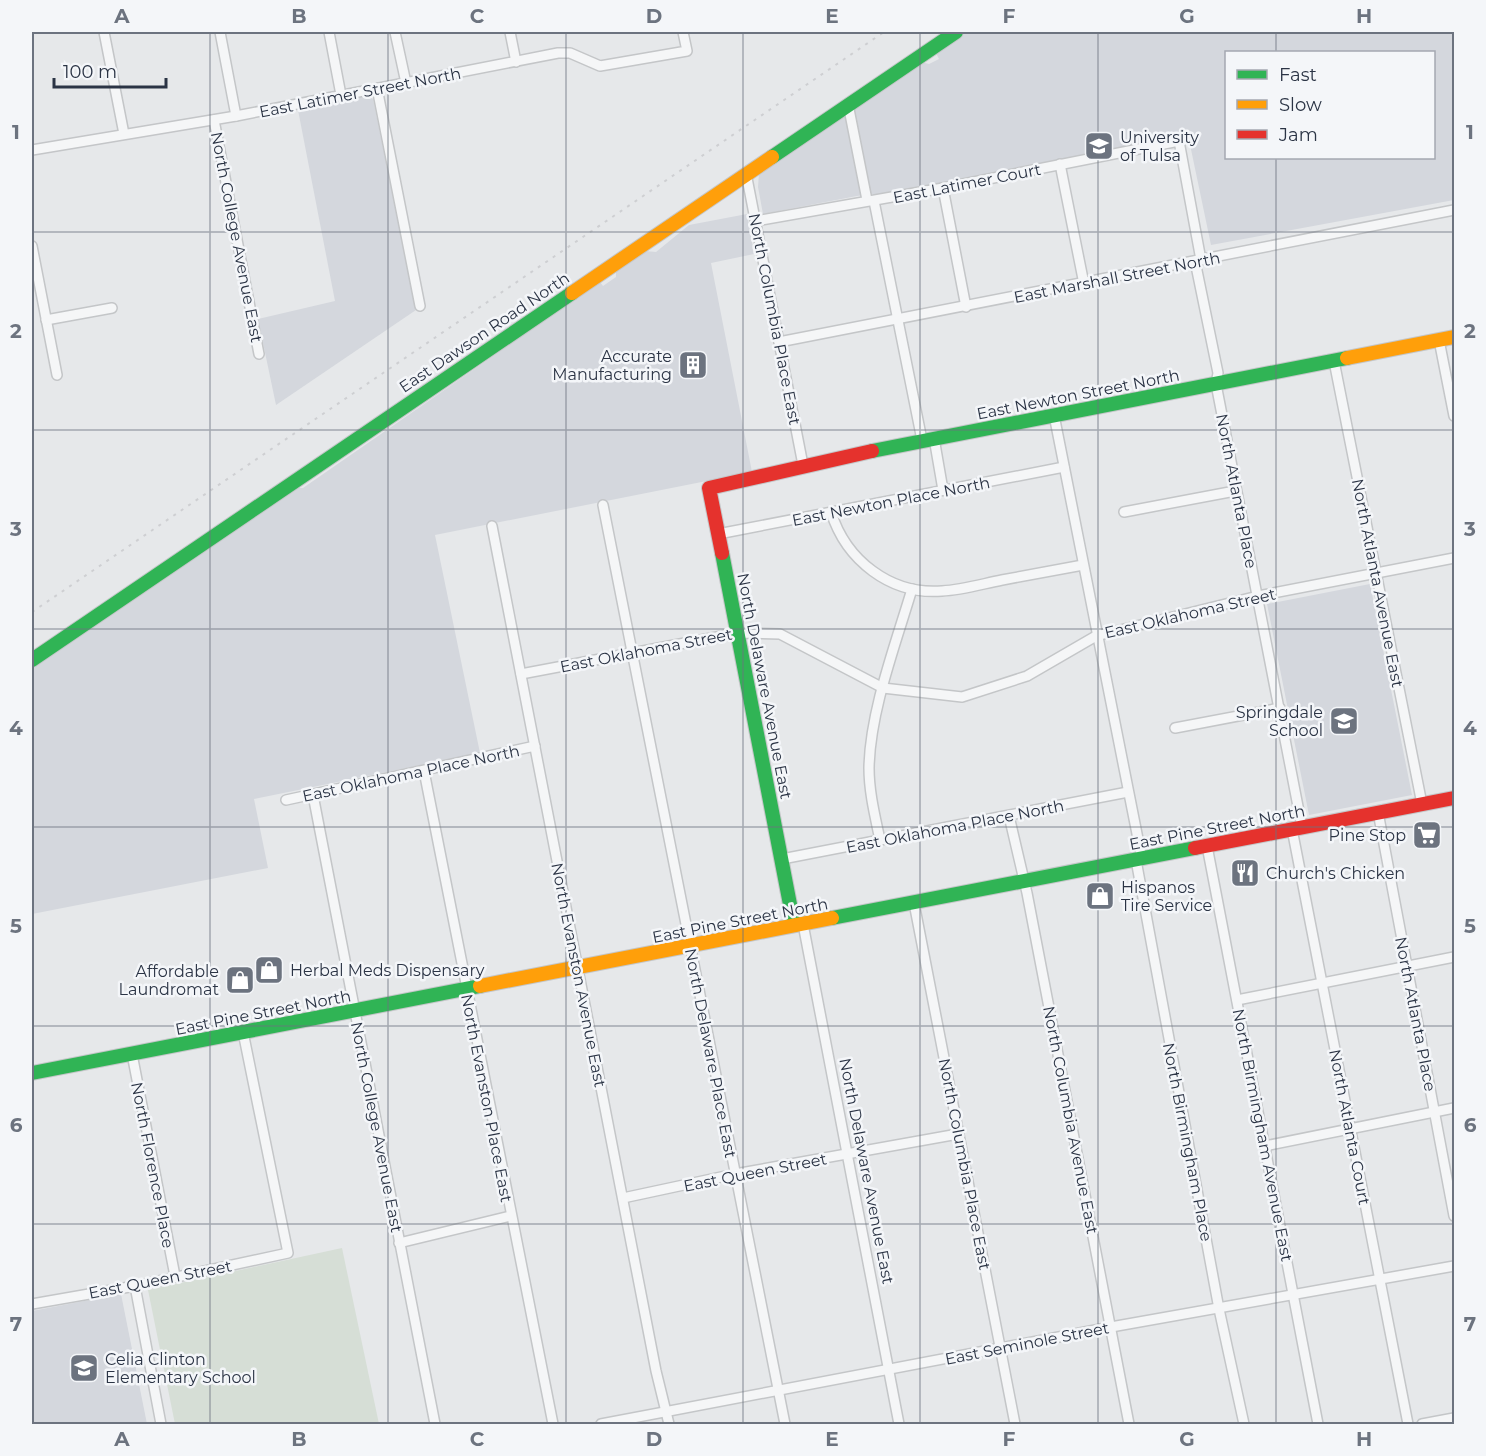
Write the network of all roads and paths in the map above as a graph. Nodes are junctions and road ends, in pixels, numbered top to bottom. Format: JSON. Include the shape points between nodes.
{"nodes":[{"id":1,"x":104,"y":32,"type":"edge"},
{"id":2,"x":220,"y":32,"type":"edge"},
{"id":3,"x":329,"y":32,"type":"edge"},
{"id":4,"x":395,"y":32,"type":"edge"},
{"id":5,"x":510,"y":32,"type":"edge"},
{"id":6,"x":683,"y":32,"type":"edge"},
{"id":7,"x":957,"y":32,"type":"edge"},
{"id":8,"x":516,"y":62,"type":"junction"},
{"id":9,"x":406,"y":83,"type":"junction"},
{"id":10,"x":377,"y":88,"type":"junction"},
{"id":11,"x":341,"y":95,"type":"junction"},
{"id":12,"x":848,"y":104,"type":"junction"},
{"id":13,"x":236,"y":116,"type":"junction"},
{"id":14,"x":214,"y":120,"type":"junction"},
{"id":15,"x":124,"y":134,"type":"junction"},
{"id":16,"x":1179,"y":141,"type":"joint"},
{"id":17,"x":32,"y":150,"type":"edge"},
{"id":18,"x":1060,"y":164,"type":"junction"},
{"id":19,"x":746,"y":173,"type":"junction"},
{"id":20,"x":943,"y":188,"type":"junction"},
{"id":21,"x":870,"y":201,"type":"junction"},
{"id":22,"x":1455,"y":210,"type":"edge"},
{"id":23,"x":756,"y":221,"type":"junction"},
{"id":24,"x":32,"y":246,"type":"edge"},
{"id":25,"x":1198,"y":261,"type":"junction"},
{"id":26,"x":1084,"y":284,"type":"junction"},
{"id":27,"x":420,"y":306,"type":"dead end"},
{"id":28,"x":966,"y":307,"type":"junction"},
{"id":29,"x":112,"y":308,"type":"dead end"},
{"id":30,"x":898,"y":319,"type":"junction"},
{"id":31,"x":46,"y":320,"type":"junction"},
{"id":32,"x":1455,"y":337,"type":"edge"},
{"id":33,"x":1439,"y":340,"type":"junction"},
{"id":34,"x":779,"y":342,"type":"junction"},
{"id":35,"x":259,"y":354,"type":"dead end"},
{"id":36,"x":1334,"y":361,"type":"junction"},
{"id":37,"x":57,"y":375,"type":"dead end"},
{"id":38,"x":1216,"y":384,"type":"junction"},
{"id":39,"x":1054,"y":415,"type":"junction"},
{"id":40,"x":1455,"y":416,"type":"edge"},
{"id":41,"x":928,"y":439,"type":"junction"},
{"id":42,"x":803,"y":465,"type":"junction"},
{"id":43,"x":1064,"y":467,"type":"junction"},
{"id":44,"x":709,"y":488,"type":"joint"},
{"id":45,"x":943,"y":490,"type":"junction"},
{"id":46,"x":1235,"y":491,"type":"junction"},
{"id":47,"x":603,"y":505,"type":"dead end"},
{"id":48,"x":831,"y":512,"type":"junction"},
{"id":49,"x":1124,"y":512,"type":"dead end"},
{"id":50,"x":492,"y":526,"type":"dead end"},
{"id":51,"x":718,"y":534,"type":"junction"},
{"id":52,"x":1455,"y":558,"type":"edge"},
{"id":53,"x":1083,"y":565,"type":"junction"},
{"id":54,"x":1376,"y":573,"type":"junction"},
{"id":55,"x":912,"y":589,"type":"junction"},
{"id":56,"x":1258,"y":596,"type":"junction"},
{"id":57,"x":738,"y":633,"type":"junction"},
{"id":58,"x":1096,"y":636,"type":"junction"},
{"id":59,"x":632,"y":653,"type":"junction"},
{"id":60,"x":32,"y":660,"type":"edge"},
{"id":61,"x":521,"y":674,"type":"junction"},
{"id":62,"x":883,"y":688,"type":"junction"},
{"id":63,"x":1280,"y":708,"type":"junction"},
{"id":64,"x":1175,"y":728,"type":"dead end"},
{"id":65,"x":535,"y":746,"type":"junction"},
{"id":66,"x":424,"y":771,"type":"junction"},
{"id":67,"x":1128,"y":792,"type":"junction"},
{"id":68,"x":313,"y":795,"type":"junction"},
{"id":69,"x":1455,"y":798,"type":"edge"},
{"id":70,"x":286,"y":800,"type":"dead end"},
{"id":71,"x":1422,"y":804,"type":"junction"},
{"id":72,"x":1378,"y":812,"type":"junction"},
{"id":73,"x":1009,"y":816,"type":"junction"},
{"id":74,"x":1297,"y":828,"type":"junction"},
{"id":75,"x":880,"y":840,"type":"junction"},
{"id":76,"x":1207,"y":846,"type":"junction"},
{"id":77,"x":782,"y":859,"type":"junction"},
{"id":78,"x":1139,"y":859,"type":"junction"},
{"id":79,"x":1023,"y":881,"type":"junction"},
{"id":80,"x":914,"y":903,"type":"junction"},
{"id":81,"x":799,"y":925,"type":"junction"},
{"id":82,"x":690,"y":946,"type":"junction"},
{"id":83,"x":1455,"y":957,"type":"edge"},
{"id":84,"x":1407,"y":966,"type":"junction"},
{"id":85,"x":578,"y":967,"type":"junction"},
{"id":86,"x":1322,"y":983,"type":"junction"},
{"id":87,"x":466,"y":989,"type":"junction"},
{"id":88,"x":1237,"y":1000,"type":"junction"},
{"id":89,"x":354,"y":1010,"type":"junction"},
{"id":90,"x":243,"y":1032,"type":"junction"},
{"id":91,"x":132,"y":1054,"type":"junction"},
{"id":92,"x":32,"y":1073,"type":"edge"},
{"id":93,"x":1455,"y":1108,"type":"edge"},
{"id":94,"x":1435,"y":1112,"type":"junction"},
{"id":95,"x":1352,"y":1127,"type":"junction"},
{"id":96,"x":958,"y":1134,"type":"junction"},
{"id":97,"x":1265,"y":1146,"type":"junction"},
{"id":98,"x":846,"y":1155,"type":"junction"},
{"id":99,"x":735,"y":1174,"type":"junction"},
{"id":100,"x":622,"y":1198,"type":"junction"},
{"id":101,"x":510,"y":1216,"type":"junction"},
{"id":102,"x":1455,"y":1216,"type":"edge"},
{"id":103,"x":399,"y":1243,"type":"junction"},
{"id":104,"x":1455,"y":1266,"type":"edge"},
{"id":105,"x":175,"y":1276,"type":"junction"},
{"id":106,"x":1379,"y":1277,"type":"junction"},
{"id":107,"x":135,"y":1286,"type":"junction"},
{"id":108,"x":1295,"y":1295,"type":"junction"},
{"id":109,"x":32,"y":1304,"type":"edge"},
{"id":110,"x":1219,"y":1309,"type":"junction"},
{"id":111,"x":1111,"y":1327,"type":"junction"},
{"id":112,"x":1001,"y":1348,"type":"junction"},
{"id":113,"x":888,"y":1369,"type":"junction"},
{"id":114,"x":778,"y":1392,"type":"junction"},
{"id":115,"x":667,"y":1412,"type":"junction"},
{"id":116,"x":1455,"y":1418,"type":"edge"},
{"id":117,"x":161,"y":1425,"type":"edge"},
{"id":118,"x":435,"y":1425,"type":"edge"},
{"id":119,"x":553,"y":1425,"type":"edge"},
{"id":120,"x":601,"y":1425,"type":"edge"},
{"id":121,"x":669,"y":1425,"type":"edge"},
{"id":122,"x":784,"y":1425,"type":"edge"},
{"id":123,"x":899,"y":1425,"type":"edge"},
{"id":124,"x":1015,"y":1425,"type":"edge"},
{"id":125,"x":1129,"y":1425,"type":"edge"},
{"id":126,"x":1244,"y":1425,"type":"edge"},
{"id":127,"x":1318,"y":1425,"type":"edge"},
{"id":128,"x":1408,"y":1425,"type":"edge"},
{"id":129,"x":1422,"y":1425,"type":"edge"}],
"edges":[{"from":1,"to":15,"type":"street"},
{"from":2,"to":13,"type":"street","name":"North College Avenue East"},
{"from":3,"to":11,"type":"street"},
{"from":4,"to":9,"type":"street"},
{"from":5,"to":8,"type":"street"},
{"from":6,"to":8,"type":"street","name":"East Latimer Street North","via":[[687,51],[600,66],[570,52]]},
{"from":7,"to":12,"type":"street","name":"East Dawson Road North"},
{"from":8,"to":9,"type":"street","name":"East Latimer Street North"},
{"from":9,"to":10,"type":"street","name":"East Latimer Street North"},
{"from":10,"to":11,"type":"street","name":"East Latimer Street North"},
{"from":10,"to":27,"type":"street"},
{"from":11,"to":13,"type":"street","name":"East Latimer Street North"},
{"from":12,"to":19,"type":"street","name":"East Dawson Road North"},
{"from":12,"to":21,"type":"street"},
{"from":13,"to":14,"type":"street","name":"East Latimer Street North"},
{"from":14,"to":15,"type":"street","name":"East Latimer Street North"},
{"from":14,"to":35,"type":"street","name":"North College Avenue East"},
{"from":15,"to":17,"type":"street","name":"East Latimer Street North"},
{"from":16,"to":18,"type":"street","name":"East Latimer Court"},
{"from":16,"to":25,"type":"street","name":"North Atlanta Place"},
{"from":18,"to":20,"type":"street","name":"East Latimer Court"},
{"from":18,"to":26,"type":"street"},
{"from":19,"to":23,"type":"street","name":"North Columbia Place East"},
{"from":19,"to":60,"type":"street","name":"East Dawson Road North"},
{"from":20,"to":21,"type":"street","name":"East Latimer Court"},
{"from":20,"to":28,"type":"street"},
{"from":21,"to":23,"type":"street","name":"East Latimer Court"},
{"from":21,"to":30,"type":"street"},
{"from":22,"to":25,"type":"street","name":"East Marshall Street North"},
{"from":23,"to":34,"type":"street","name":"North Columbia Place East"},
{"from":24,"to":31,"type":"street"},
{"from":25,"to":26,"type":"street","name":"East Marshall Street North"},
{"from":25,"to":38,"type":"street","name":"North Atlanta Place","via":[[1218,373]]},
{"from":26,"to":28,"type":"street","name":"East Marshall Street North"},
{"from":28,"to":30,"type":"street","name":"East Marshall Street North"},
{"from":29,"to":31,"type":"street"},
{"from":30,"to":34,"type":"street","name":"East Marshall Street North"},
{"from":30,"to":41,"type":"street"},
{"from":31,"to":37,"type":"street"},
{"from":32,"to":33,"type":"street","name":"East Newton Street North"},
{"from":33,"to":36,"type":"street","name":"East Newton Street North"},
{"from":33,"to":40,"type":"street"},
{"from":34,"to":42,"type":"street","name":"North Columbia Place East"},
{"from":36,"to":38,"type":"street","name":"East Newton Street North"},
{"from":36,"to":54,"type":"street","name":"North Atlanta Avenue East"},
{"from":38,"to":39,"type":"street","name":"East Newton Street North"},
{"from":38,"to":46,"type":"street","name":"North Atlanta Place"},
{"from":39,"to":41,"type":"street","name":"East Newton Street North"},
{"from":39,"to":43,"type":"street","name":"North Birmingham Place"},
{"from":41,"to":42,"type":"street","name":"East Newton Street North"},
{"from":41,"to":45,"type":"street"},
{"from":42,"to":44,"type":"street","name":"East Newton Street North"},
{"from":43,"to":45,"type":"street","name":"East Newton Place North"},
{"from":43,"to":53,"type":"street","name":"North Birmingham Place"},
{"from":44,"to":51,"type":"street","name":"North Delaware Avenue East"},
{"from":45,"to":48,"type":"street","name":"East Newton Place North"},
{"from":46,"to":49,"type":"street"},
{"from":46,"to":56,"type":"street","name":"North Atlanta Place"},
{"from":47,"to":59,"type":"street","name":"North Delaware Place East"},
{"from":48,"to":51,"type":"street","name":"East Newton Place North"},
{"from":48,"to":55,"type":"street","via":[[836,530],[855,558],[887,580]]},
{"from":50,"to":61,"type":"street","name":"North Evanston Avenue East"},
{"from":51,"to":57,"type":"street","name":"North Delaware Avenue East"},
{"from":52,"to":54,"type":"street","name":"East Oklahoma Street"},
{"from":53,"to":55,"type":"street","via":[[943,591]]},
{"from":53,"to":58,"type":"street","name":"North Birmingham Place"},
{"from":54,"to":56,"type":"street","name":"East Oklahoma Street"},
{"from":54,"to":71,"type":"street","name":"North Atlanta Avenue East"},
{"from":55,"to":62,"type":"street"},
{"from":56,"to":58,"type":"street","name":"East Oklahoma Street"},
{"from":56,"to":63,"type":"street","name":"North Atlanta Place"},
{"from":57,"to":59,"type":"street","name":"East Oklahoma Street"},
{"from":57,"to":62,"type":"street","name":"East Oklahoma Street","via":[[780,634]]},
{"from":57,"to":77,"type":"street","name":"North Delaware Avenue East"},
{"from":58,"to":62,"type":"street","name":"East Oklahoma Street","via":[[1027,676],[962,697]]},
{"from":58,"to":67,"type":"street","name":"North Birmingham Place"},
{"from":59,"to":61,"type":"street","name":"East Oklahoma Street"},
{"from":59,"to":82,"type":"street","name":"North Delaware Place East"},
{"from":61,"to":65,"type":"street","name":"North Evanston Avenue East"},
{"from":62,"to":75,"type":"street","via":[[869,765]]},
{"from":63,"to":64,"type":"street"},
{"from":63,"to":74,"type":"street","name":"North Atlanta Place"},
{"from":65,"to":66,"type":"street","name":"East Oklahoma Place North"},
{"from":65,"to":85,"type":"street","name":"North Evanston Avenue East"},
{"from":66,"to":68,"type":"street","name":"East Oklahoma Place North"},
{"from":66,"to":87,"type":"street","name":"North Evanston Place East"},
{"from":67,"to":73,"type":"street","name":"East Oklahoma Place North"},
{"from":67,"to":78,"type":"street","name":"North Birmingham Place"},
{"from":68,"to":70,"type":"street","name":"East Oklahoma Place North"},
{"from":68,"to":89,"type":"street","name":"North College Avenue East"},
{"from":69,"to":71,"type":"street","name":"East Pine Street North"},
{"from":71,"to":72,"type":"street","name":"East Pine Street North"},
{"from":72,"to":74,"type":"street","name":"East Pine Street North"},
{"from":72,"to":84,"type":"street","name":"North Atlanta Place"},
{"from":73,"to":75,"type":"street","name":"East Oklahoma Place North"},
{"from":73,"to":79,"type":"street","name":"North Columbia Avenue East"},
{"from":74,"to":76,"type":"street","name":"East Pine Street North"},
{"from":74,"to":86,"type":"street","name":"North Atlanta Court"},
{"from":75,"to":77,"type":"street","name":"East Oklahoma Place North"},
{"from":76,"to":78,"type":"street","name":"East Pine Street North"},
{"from":76,"to":88,"type":"street","name":"North Birmingham Avenue East"},
{"from":77,"to":81,"type":"street","name":"North Delaware Avenue East"},
{"from":78,"to":79,"type":"street","name":"East Pine Street North"},
{"from":78,"to":110,"type":"street","name":"North Birmingham Place"},
{"from":79,"to":80,"type":"street","name":"East Pine Street North"},
{"from":79,"to":111,"type":"street","name":"North Columbia Avenue East"},
{"from":80,"to":81,"type":"street","name":"East Pine Street North"},
{"from":80,"to":96,"type":"street","name":"North Columbia Place East"},
{"from":81,"to":82,"type":"street","name":"East Pine Street North"},
{"from":81,"to":98,"type":"street","name":"North Delaware Avenue East"},
{"from":82,"to":85,"type":"street","name":"East Pine Street North"},
{"from":82,"to":99,"type":"street","name":"North Delaware Place East"},
{"from":83,"to":84,"type":"street"},
{"from":84,"to":86,"type":"street"},
{"from":84,"to":94,"type":"street","name":"North Atlanta Place"},
{"from":85,"to":87,"type":"street","name":"East Pine Street North"},
{"from":85,"to":100,"type":"street","name":"North Evanston Avenue East"},
{"from":86,"to":88,"type":"street"},
{"from":86,"to":95,"type":"street","name":"North Atlanta Court"},
{"from":87,"to":89,"type":"street","name":"East Pine Street North"},
{"from":87,"to":101,"type":"street","name":"North Evanston Place East"},
{"from":88,"to":97,"type":"street","name":"North Birmingham Avenue East"},
{"from":89,"to":90,"type":"street","name":"East Pine Street North"},
{"from":89,"to":103,"type":"street","name":"North College Avenue East"},
{"from":90,"to":91,"type":"street","name":"East Pine Street North"},
{"from":90,"to":105,"type":"street","name":"East Queen Street","via":[[288,1253]]},
{"from":91,"to":92,"type":"street","name":"East Pine Street North"},
{"from":91,"to":105,"type":"street","name":"North Florence Place"},
{"from":93,"to":94,"type":"street"},
{"from":94,"to":95,"type":"street"},
{"from":94,"to":102,"type":"street","name":"North Atlanta Place"},
{"from":95,"to":97,"type":"street"},
{"from":95,"to":106,"type":"street","name":"North Atlanta Court"},
{"from":96,"to":98,"type":"street","name":"East Queen Street"},
{"from":96,"to":112,"type":"street","name":"North Columbia Place East"},
{"from":97,"to":108,"type":"street","name":"North Birmingham Avenue East"},
{"from":98,"to":99,"type":"street","name":"East Queen Street"},
{"from":98,"to":113,"type":"street","name":"North Delaware Avenue East"},
{"from":99,"to":100,"type":"street","name":"East Queen Street"},
{"from":99,"to":114,"type":"street","name":"North Delaware Place East"},
{"from":100,"to":115,"type":"street","name":"North Evanston Avenue East"},
{"from":101,"to":103,"type":"street"},
{"from":101,"to":119,"type":"street","name":"North Evanston Place East"},
{"from":103,"to":118,"type":"street","name":"North College Avenue East"},
{"from":104,"to":106,"type":"street","name":"East Seminole Street"},
{"from":105,"to":107,"type":"street","name":"East Queen Street"},
{"from":106,"to":108,"type":"street","name":"East Seminole Street"},
{"from":106,"to":128,"type":"street","name":"North Atlanta Court"},
{"from":107,"to":109,"type":"street","name":"East Queen Street"},
{"from":107,"to":117,"type":"street"},
{"from":108,"to":110,"type":"street","name":"East Seminole Street"},
{"from":108,"to":127,"type":"street","name":"North Birmingham Avenue East"},
{"from":110,"to":111,"type":"street","name":"East Seminole Street"},
{"from":110,"to":126,"type":"street","name":"North Birmingham Place"},
{"from":111,"to":112,"type":"street","name":"East Seminole Street"},
{"from":111,"to":125,"type":"street","name":"North Columbia Avenue East"},
{"from":112,"to":113,"type":"street","name":"East Seminole Street"},
{"from":112,"to":124,"type":"street","name":"North Columbia Place East"},
{"from":113,"to":114,"type":"street","name":"East Seminole Street"},
{"from":113,"to":123,"type":"street","name":"North Delaware Avenue East"},
{"from":114,"to":115,"type":"street","name":"East Seminole Street"},
{"from":114,"to":122,"type":"street","name":"North Delaware Place East"},
{"from":115,"to":120,"type":"street","name":"East Seminole Street"},
{"from":115,"to":121,"type":"street","name":"North Evanston Avenue East"},
{"from":116,"to":129,"type":"street"}]}
